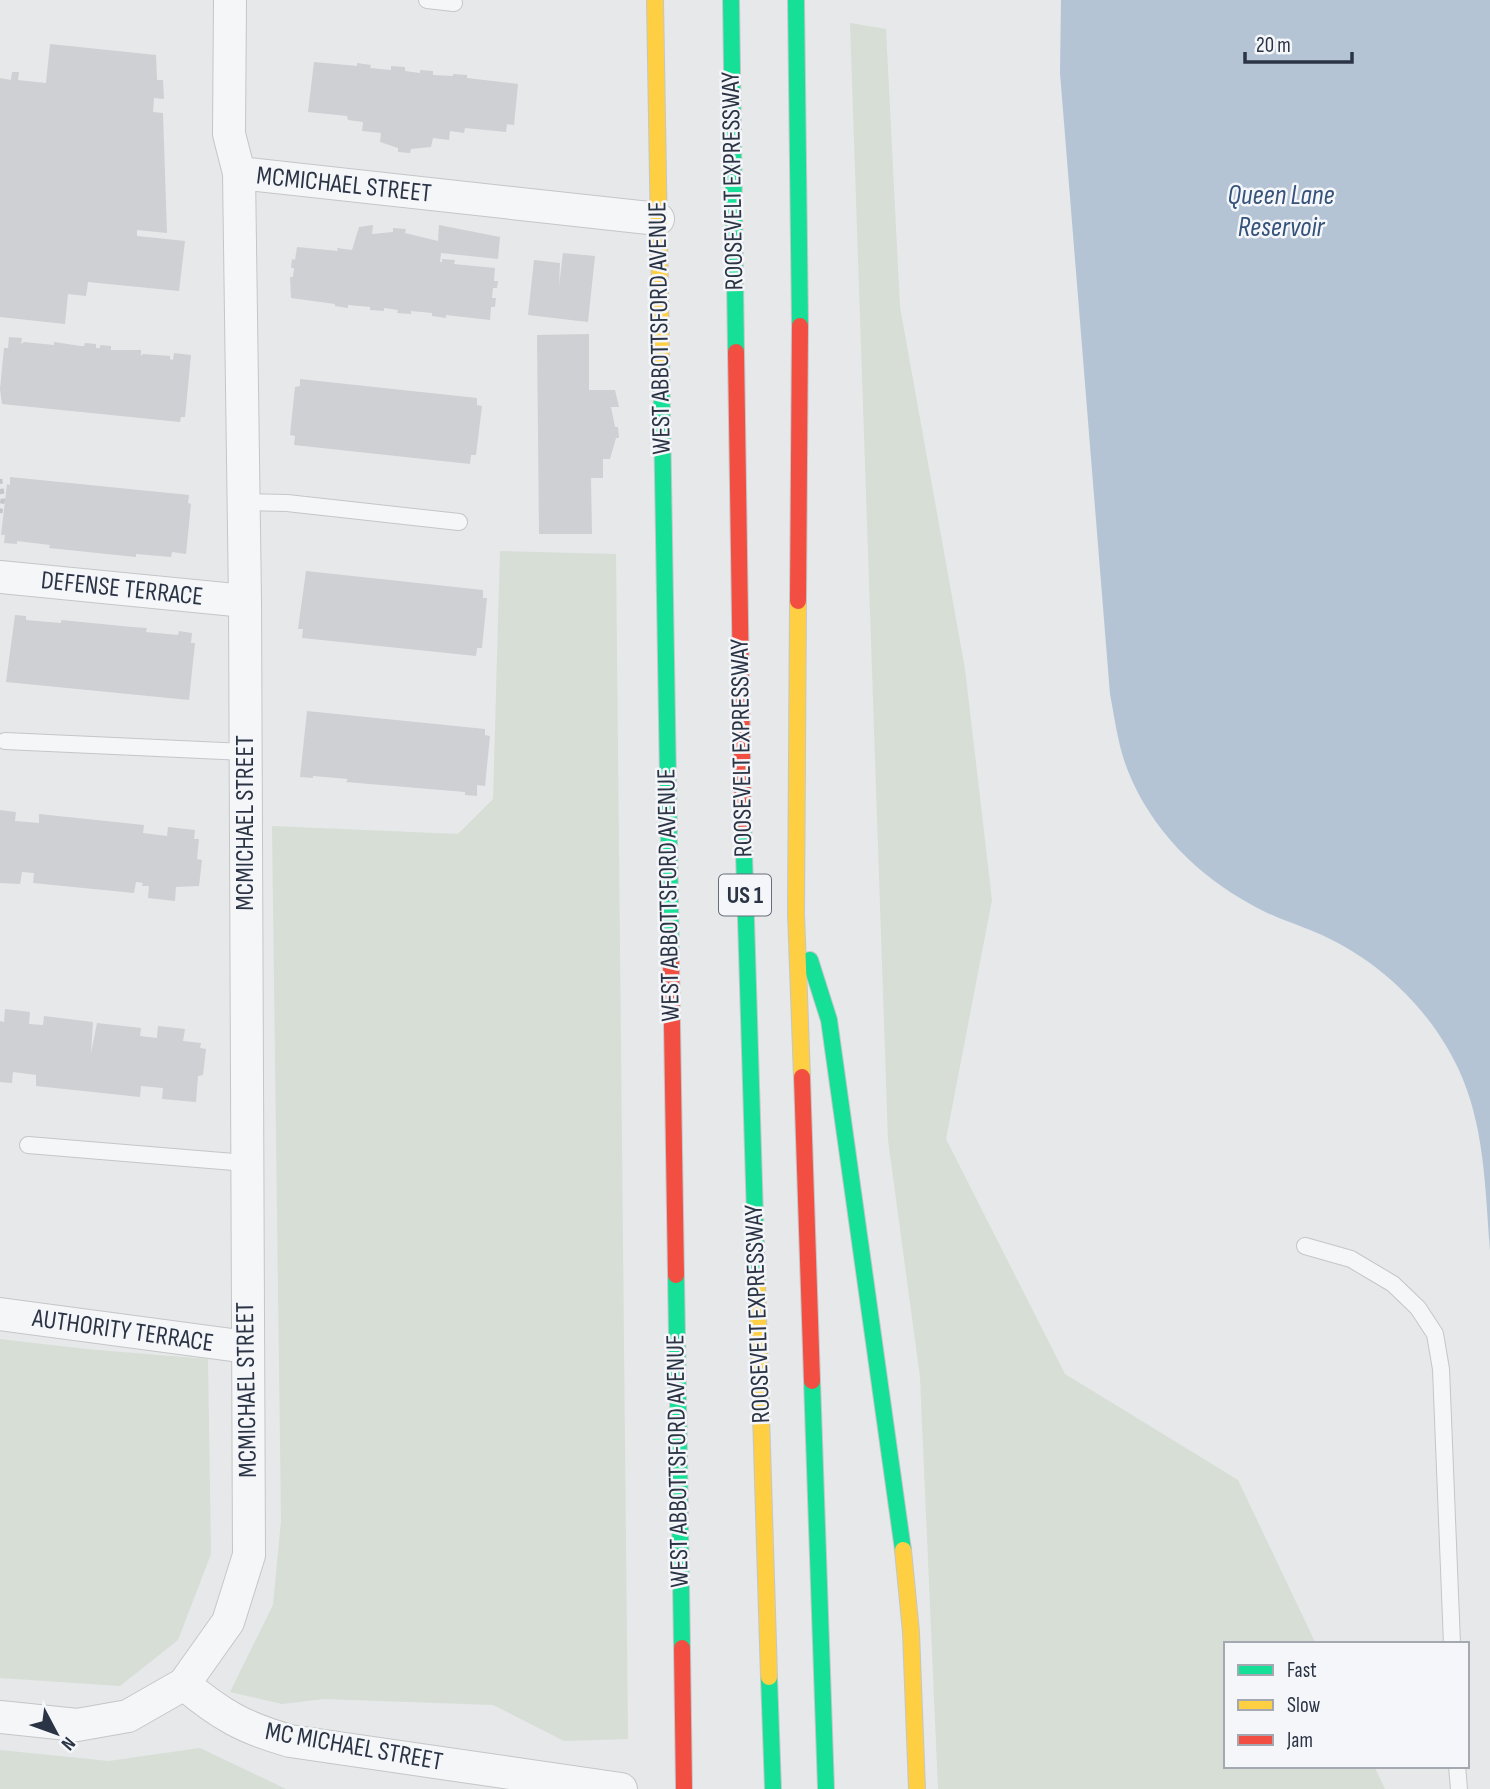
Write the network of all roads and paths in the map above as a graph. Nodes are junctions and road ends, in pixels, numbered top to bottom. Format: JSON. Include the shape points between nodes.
{"nodes":[{"id":1,"x":230,"y":0,"type":"edge"},
{"id":2,"x":427,"y":0,"type":"edge"},
{"id":3,"x":655,"y":0,"type":"edge"},
{"id":4,"x":731,"y":0,"type":"edge"},
{"id":5,"x":796,"y":0,"type":"edge"},
{"id":6,"x":454,"y":3,"type":"dead end"},
{"id":7,"x":239,"y":173,"type":"junction"},
{"id":8,"x":658,"y":219,"type":"junction"},
{"id":9,"x":0,"y":479,"type":"edge"},
{"id":10,"x":243,"y":502,"type":"junction"},
{"id":11,"x":0,"y":513,"type":"edge"},
{"id":12,"x":459,"y":522,"type":"dead end"},
{"id":13,"x":0,"y":577,"type":"edge"},
{"id":14,"x":245,"y":601,"type":"junction"},
{"id":15,"x":5,"y":741,"type":"dead end"},
{"id":16,"x":245,"y":752,"type":"junction"},
{"id":17,"x":796,"y":913,"type":"junction"},
{"id":18,"x":28,"y":1145,"type":"dead end"},
{"id":19,"x":246,"y":1163,"type":"junction"},
{"id":20,"x":1304,"y":1246,"type":"dead end"},
{"id":21,"x":0,"y":1314,"type":"edge"},
{"id":22,"x":247,"y":1347,"type":"junction"},
{"id":23,"x":1452,"y":1642,"type":"edge"},
{"id":24,"x":184,"y":1684,"type":"junction"},
{"id":25,"x":0,"y":1717,"type":"edge"},
{"id":26,"x":1457,"y":1768,"type":"edge"},
{"id":27,"x":621,"y":1789,"type":"edge"},
{"id":28,"x":684,"y":1789,"type":"edge"},
{"id":29,"x":773,"y":1789,"type":"edge"},
{"id":30,"x":825,"y":1789,"type":"edge"},
{"id":31,"x":917,"y":1789,"type":"edge"},
{"id":32,"x":1459,"y":1789,"type":"edge"}],
"edges":[{"from":1,"to":7,"type":"street","via":[[229,134]]},
{"from":2,"to":6,"type":"lane"},
{"from":3,"to":8,"type":"main road","name":"WEST ABBOTTSFORD AVENUE"},
{"from":4,"to":29,"type":"main road","name":"ROOSEVELT EXPRESSWAY","number":"US 1","via":[[743,846]]},
{"from":5,"to":17,"type":"main road","name":"ROOSEVELT EXPRESSWAY","number":"US 1","via":[[800,371]]},
{"from":7,"to":8,"type":"street","name":"MCMICHAEL STREET"},
{"from":7,"to":10,"type":"street","name":"MCMICHAEL STREET"},
{"from":8,"to":28,"type":"main road","name":"WEST ABBOTTSFORD AVENUE"},
{"from":9,"to":11,"type":"path"},
{"from":10,"to":12,"type":"lane"},
{"from":10,"to":14,"type":"street","name":"MCMICHAEL STREET"},
{"from":13,"to":14,"type":"street","name":"DEFENSE TERRACE"},
{"from":14,"to":16,"type":"street","name":"MCMICHAEL STREET"},
{"from":15,"to":16,"type":"lane"},
{"from":16,"to":19,"type":"street","name":"MCMICHAEL STREET"},
{"from":17,"to":30,"type":"main road","name":"ROOSEVELT EXPRESSWAY","number":"US 1"},
{"from":17,"to":31,"type":"main road","via":[[829,1020],[894,1484],[911,1632]]},
{"from":18,"to":19,"type":"lane"},
{"from":19,"to":22,"type":"street","name":"MCMICHAEL STREET"},
{"from":20,"to":23,"type":"lane","via":[[1351,1259],[1393,1284],[1418,1308],[1434,1334],[1441,1369]]},
{"from":21,"to":22,"type":"street","name":"AUTHORITY TERRACE"},
{"from":22,"to":24,"type":"street","name":"MCMICHAEL STREET","via":[[249,1555],[228,1622]]},
{"from":24,"to":25,"type":"street","name":"MCMICHAEL STREET","via":[[128,1716],[77,1725]]},
{"from":24,"to":27,"type":"street","name":"MC MICHAEL STREET","via":[[233,1721],[290,1741]]},
{"from":26,"to":32,"type":"lane"}]}
